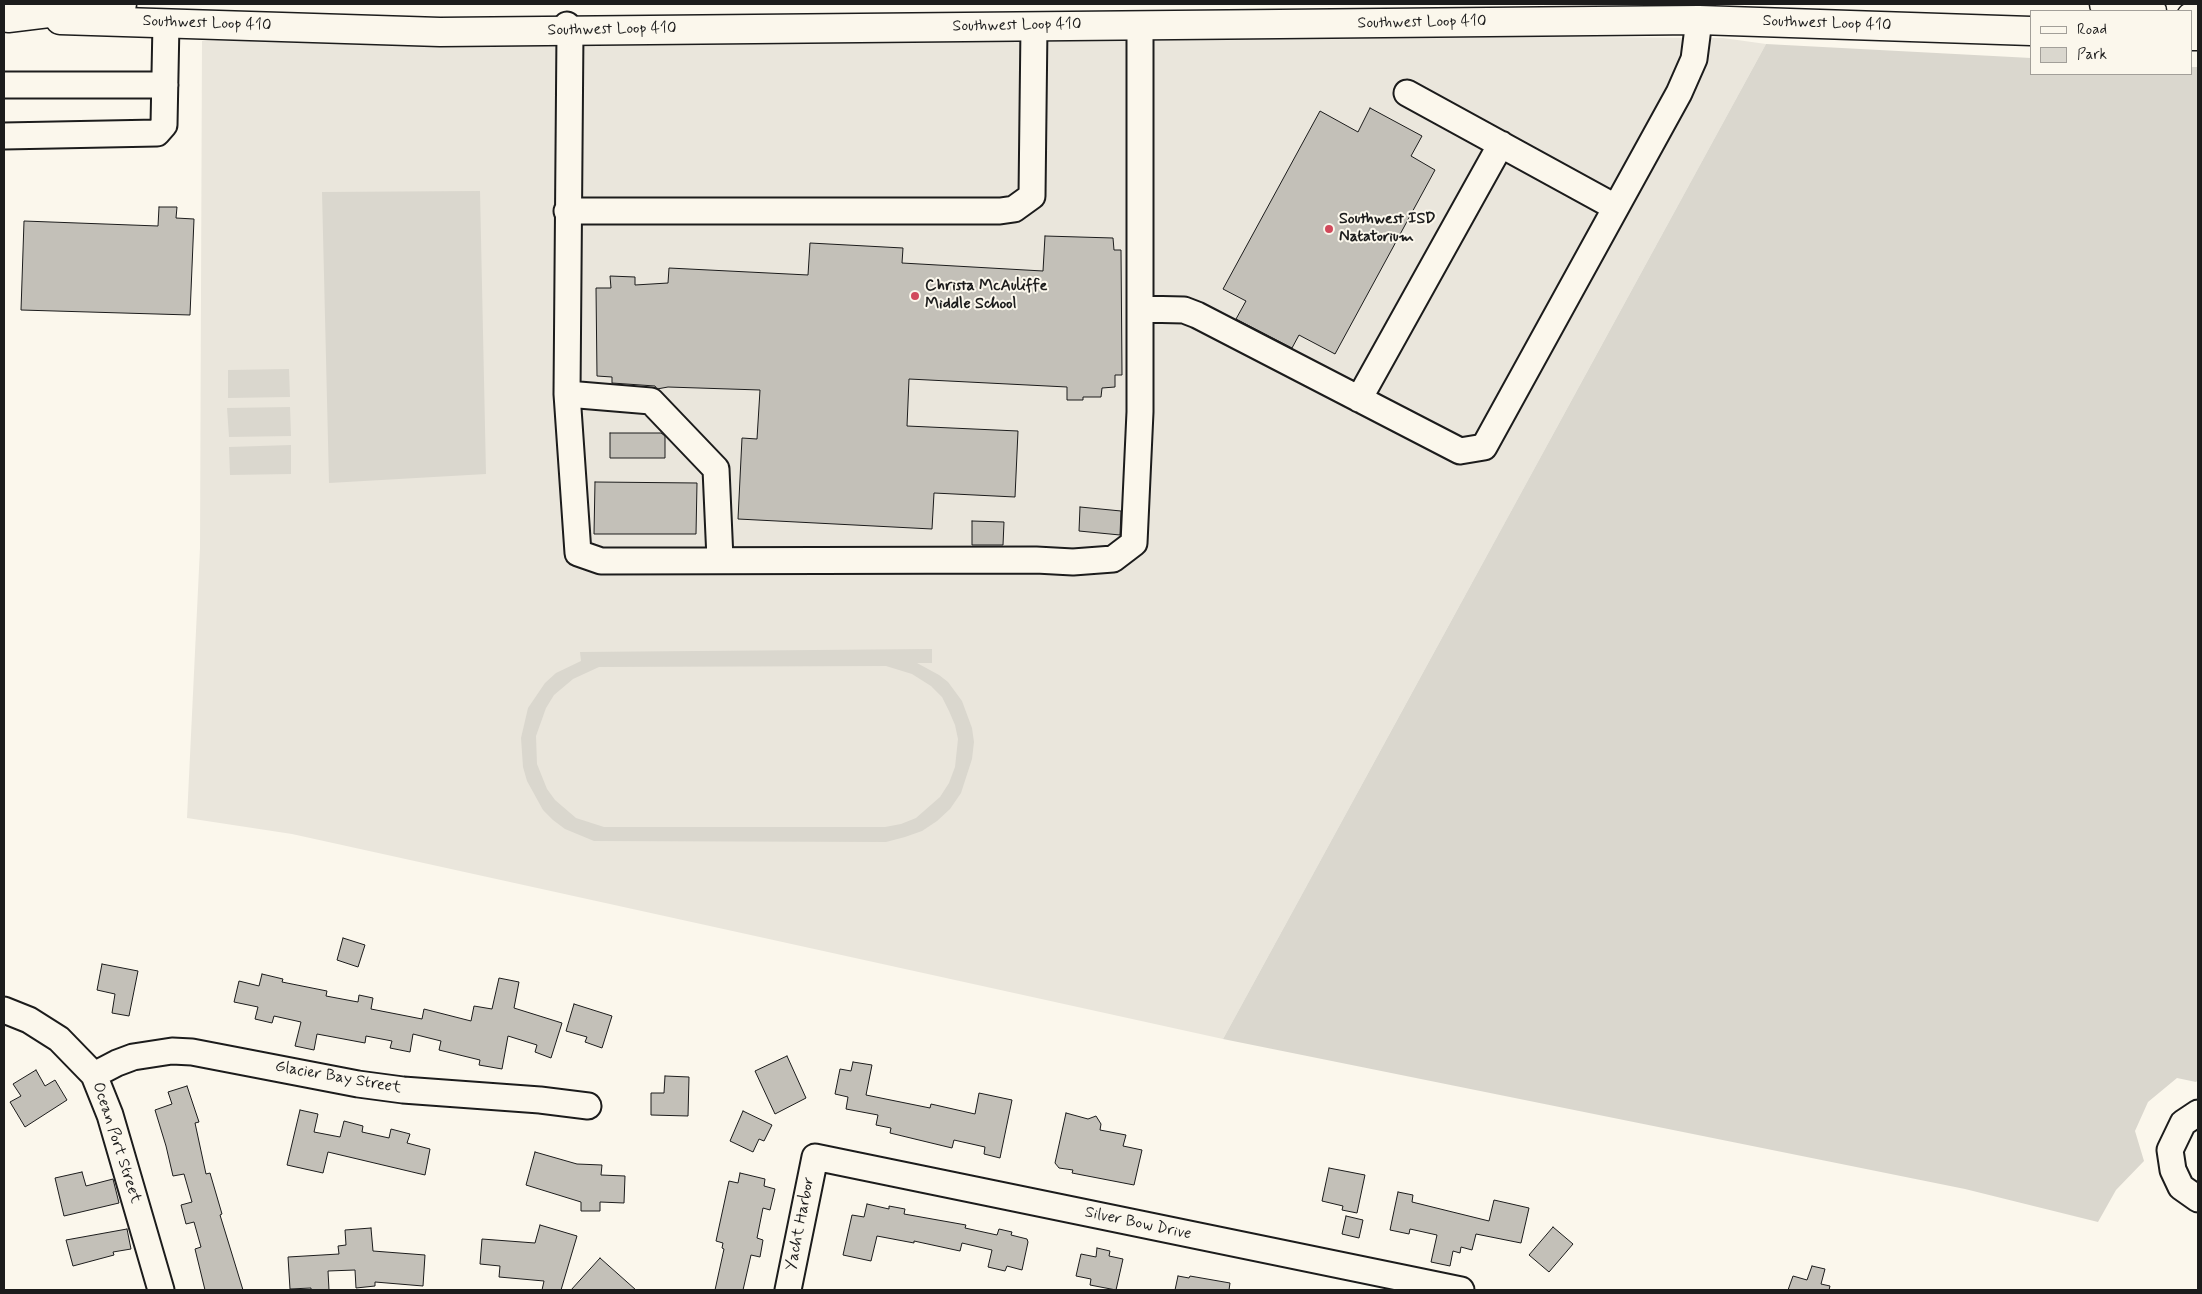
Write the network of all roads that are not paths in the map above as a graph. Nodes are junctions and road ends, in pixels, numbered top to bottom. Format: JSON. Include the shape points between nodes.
{"nodes":[{"id":1,"x":122,"y":4,"type":"edge"},
{"id":2,"x":2104,"y":4,"type":"edge"},
{"id":3,"x":2145,"y":10,"type":"edge"},
{"id":4,"x":6,"y":18,"type":"edge"},
{"id":5,"x":1699,"y":20,"type":"junction"},
{"id":6,"x":166,"y":23,"type":"junction"},
{"id":7,"x":1140,"y":25,"type":"junction"},
{"id":8,"x":1034,"y":26,"type":"junction"},
{"id":9,"x":569,"y":28,"type":"junction"},
{"id":10,"x":2030,"y":31,"type":"edge"},
{"id":11,"x":4,"y":85,"type":"edge"},
{"id":12,"x":165,"y":85,"type":"junction"},
{"id":13,"x":1407,"y":93,"type":"dead end"},
{"id":14,"x":4,"y":136,"type":"edge"},
{"id":15,"x":1500,"y":144,"type":"junction"},
{"id":16,"x":1615,"y":207,"type":"junction"},
{"id":17,"x":567,"y":212,"type":"junction"},
{"id":18,"x":1140,"y":309,"type":"junction"},
{"id":19,"x":568,"y":394,"type":"junction"},
{"id":20,"x":1359,"y":399,"type":"junction"},
{"id":21,"x":720,"y":559,"type":"junction"},
{"id":22,"x":4,"y":1010,"type":"edge"},
{"id":23,"x":94,"y":1075,"type":"junction"},
{"id":24,"x":588,"y":1106,"type":"dead end"},
{"id":25,"x":2198,"y":1113,"type":"edge"},
{"id":26,"x":815,"y":1157,"type":"joint"},
{"id":27,"x":2198,"y":1199,"type":"edge"},
{"id":28,"x":161,"y":1290,"type":"edge"},
{"id":29,"x":788,"y":1290,"type":"edge"},
{"id":30,"x":1462,"y":1290,"type":"edge"}],
"edges":[{"from":1,"to":4,"type":"main road"},
{"from":2,"to":3,"type":"main road"},
{"from":4,"to":6,"type":"main road","name":"Southwest Loop 410"},
{"from":5,"to":7,"type":"main road","name":"Southwest Loop 410"},
{"from":5,"to":10,"type":"main road","name":"Southwest Loop 410"},
{"from":5,"to":16,"type":"street","via":[[1694,58],[1679,93]]},
{"from":6,"to":9,"type":"main road","name":"Southwest Loop 410","via":[[440,32]]},
{"from":6,"to":12,"type":"street"},
{"from":7,"to":8,"type":"main road","name":"Southwest Loop 410"},
{"from":7,"to":18,"type":"street"},
{"from":8,"to":9,"type":"main road","name":"Southwest Loop 410"},
{"from":8,"to":17,"type":"street","via":[[1032,196],[1014,209]]},
{"from":9,"to":17,"type":"street"},
{"from":11,"to":12,"type":"street"},
{"from":12,"to":14,"type":"street","via":[[164,125],[157,133]]},
{"from":13,"to":15,"type":"street"},
{"from":15,"to":16,"type":"street"},
{"from":15,"to":20,"type":"street"},
{"from":16,"to":20,"type":"street","via":[[1484,447],[1460,451]]},
{"from":17,"to":19,"type":"street"},
{"from":18,"to":20,"type":"street","via":[[1184,310],[1197,314]]},
{"from":18,"to":21,"type":"street","via":[[1140,412],[1134,543],[1113,559],[1074,562]]},
{"from":19,"to":21,"type":"street","via":[[651,401],[716,470]]},
{"from":19,"to":21,"type":"street","via":[[578,553],[601,561]]},
{"from":22,"to":23,"type":"street","name":"Ocean Port Street","via":[[45,1029],[73,1051]]},
{"from":23,"to":24,"type":"street","name":"Glacier Bay Street","via":[[133,1057],[192,1052],[358,1084]]},
{"from":23,"to":28,"type":"street","name":"Ocean Port Street","via":[[110,1116]]},
{"from":25,"to":27,"type":"street","via":[[2182,1123],[2170,1150],[2173,1170],[2181,1187]]},
{"from":26,"to":29,"type":"street","name":"Yacht Harbor"},
{"from":26,"to":30,"type":"street","name":"Silver Bow Drive"}]}
